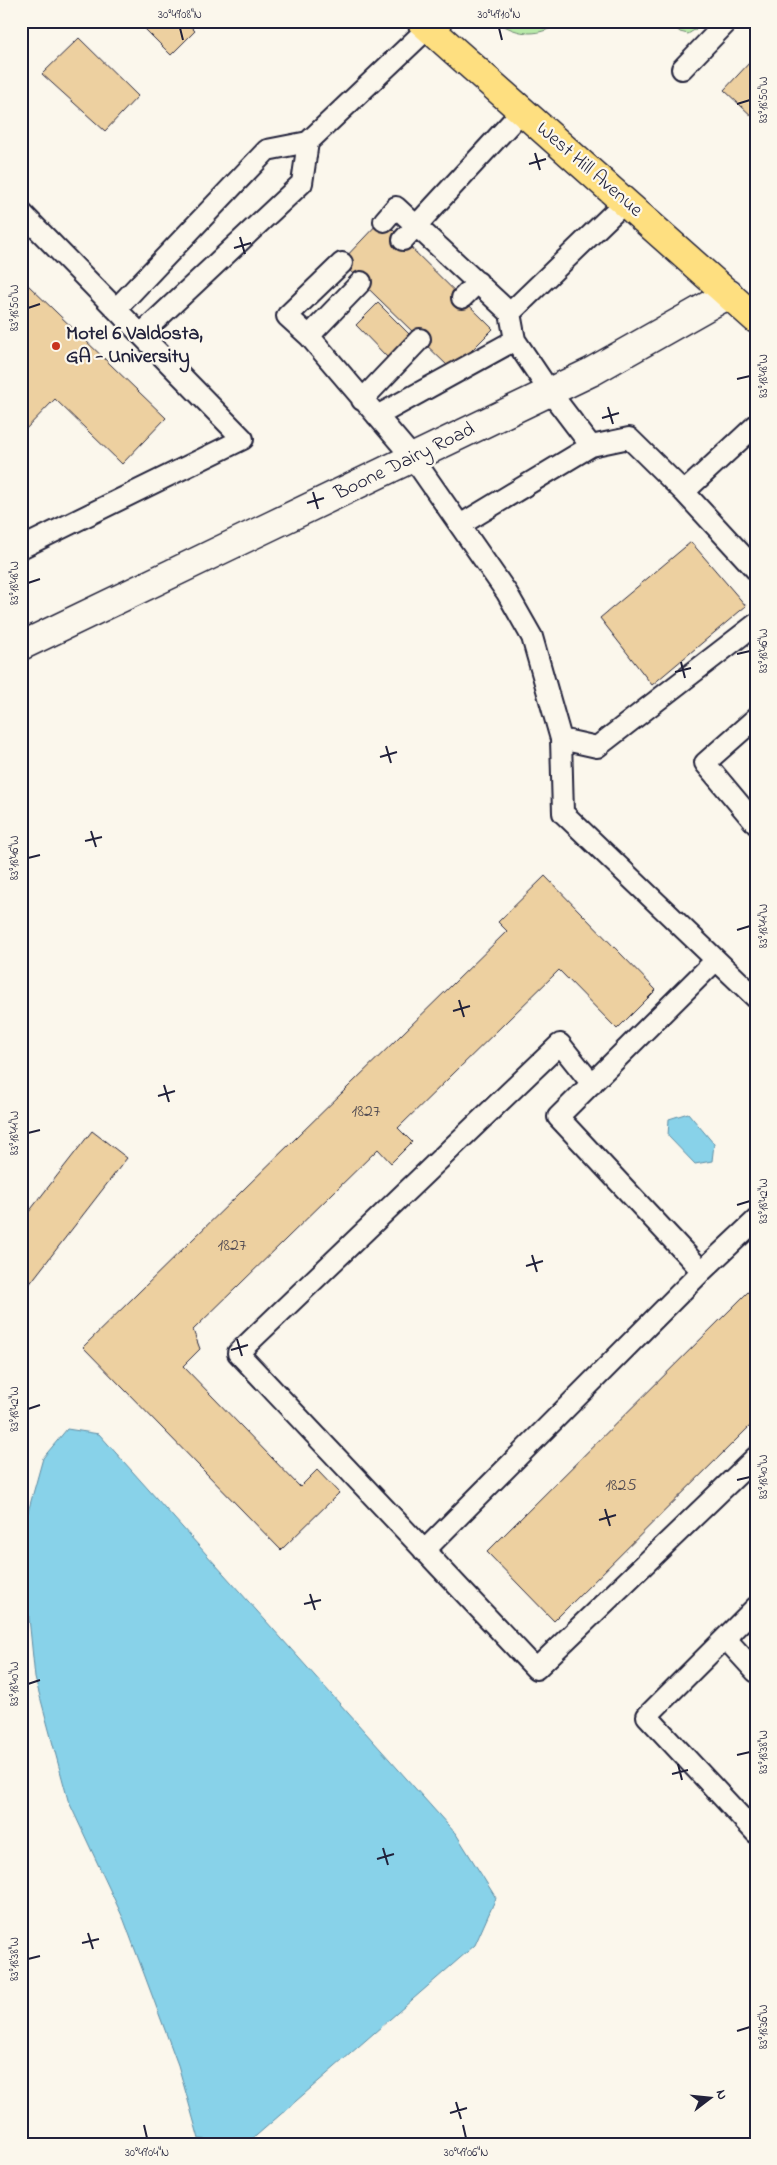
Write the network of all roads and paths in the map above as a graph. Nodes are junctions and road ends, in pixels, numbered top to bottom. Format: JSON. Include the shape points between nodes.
{"nodes":[{"id":1,"x":728,"y":21,"type":"edge"},
{"id":2,"x":427,"y":23,"type":"edge"},
{"id":3,"x":682,"y":69,"type":"dead end"},
{"id":4,"x":522,"y":111,"type":"junction"},
{"id":5,"x":308,"y":142,"type":"junction"},
{"id":6,"x":625,"y":202,"type":"junction"},
{"id":7,"x":21,"y":212,"type":"edge"},
{"id":8,"x":384,"y":221,"type":"dead end"},
{"id":9,"x":409,"y":232,"type":"junction"},
{"id":10,"x":342,"y":263,"type":"dead end"},
{"id":11,"x":361,"y":282,"type":"dead end"},
{"id":12,"x":478,"y":282,"type":"junction"},
{"id":13,"x":729,"y":294,"type":"junction"},
{"id":14,"x":462,"y":298,"type":"dead end"},
{"id":15,"x":116,"y":309,"type":"junction"},
{"id":16,"x":510,"y":313,"type":"junction"},
{"id":17,"x":756,"y":318,"type":"edge"},
{"id":18,"x":141,"y":334,"type":"junction"},
{"id":19,"x":309,"y":336,"type":"junction"},
{"id":20,"x":420,"y":340,"type":"dead end"},
{"id":21,"x":515,"y":340,"type":"junction"},
{"id":22,"x":550,"y":392,"type":"junction"},
{"id":23,"x":362,"y":400,"type":"junction"},
{"id":24,"x":377,"y":416,"type":"junction"},
{"id":25,"x":756,"y":425,"type":"edge"},
{"id":26,"x":591,"y":446,"type":"junction"},
{"id":27,"x":413,"y":458,"type":"junction"},
{"id":28,"x":684,"y":492,"type":"junction"},
{"id":29,"x":460,"y":525,"type":"junction"},
{"id":30,"x":21,"y":548,"type":"edge"},
{"id":31,"x":756,"y":570,"type":"edge"},
{"id":32,"x":756,"y":624,"type":"edge"},
{"id":33,"x":21,"y":646,"type":"edge"},
{"id":34,"x":756,"y":718,"type":"edge"},
{"id":35,"x":561,"y":739,"type":"junction"},
{"id":36,"x":756,"y":824,"type":"edge"},
{"id":37,"x":716,"y":960,"type":"junction"},
{"id":38,"x":756,"y":998,"type":"edge"},
{"id":39,"x":592,"y":1084,"type":"junction"},
{"id":40,"x":756,"y":1220,"type":"edge"},
{"id":41,"x":702,"y":1272,"type":"junction"},
{"id":42,"x":756,"y":1457,"type":"edge"},
{"id":43,"x":424,"y":1551,"type":"junction"},
{"id":44,"x":756,"y":1607,"type":"edge"},
{"id":45,"x":725,"y":1638,"type":"junction"},
{"id":46,"x":756,"y":1672,"type":"edge"},
{"id":47,"x":756,"y":1833,"type":"edge"}],
"edges":[{"from":1,"to":3,"type":"lane"},
{"from":2,"to":4,"type":"highway","name":"West Hill Avenue"},
{"from":2,"to":5,"type":"lane"},
{"from":4,"to":6,"type":"highway","name":"West Hill Avenue"},
{"from":4,"to":9,"type":"lane"},
{"from":5,"to":15,"type":"lane","via":[[267,150]]},
{"from":5,"to":18,"type":"lane","via":[[302,182]]},
{"from":6,"to":13,"type":"highway","name":"West Hill Avenue"},
{"from":6,"to":16,"type":"lane"},
{"from":7,"to":15,"type":"lane"},
{"from":8,"to":9,"type":"lane","via":[[396,207]]},
{"from":9,"to":12,"type":"lane"},
{"from":10,"to":19,"type":"lane","via":[[287,316]]},
{"from":11,"to":19,"type":"lane"},
{"from":12,"to":14,"type":"lane"},
{"from":12,"to":16,"type":"lane"},
{"from":13,"to":17,"type":"highway","name":"West Hill Avenue"},
{"from":13,"to":22,"type":"street","name":"Boone Dairy Road"},
{"from":15,"to":18,"type":"lane"},
{"from":16,"to":21,"type":"lane"},
{"from":18,"to":30,"type":"lane","via":[[244,439]]},
{"from":19,"to":23,"type":"lane"},
{"from":20,"to":23,"type":"lane"},
{"from":21,"to":22,"type":"lane"},
{"from":21,"to":24,"type":"lane"},
{"from":22,"to":26,"type":"lane"},
{"from":22,"to":27,"type":"street","name":"Boone Dairy Road"},
{"from":23,"to":24,"type":"lane"},
{"from":24,"to":27,"type":"lane"},
{"from":25,"to":28,"type":"lane"},
{"from":26,"to":28,"type":"lane","via":[[629,438]]},
{"from":26,"to":29,"type":"lane"},
{"from":27,"to":29,"type":"lane"},
{"from":27,"to":33,"type":"street","name":"Boone Dairy Road"},
{"from":28,"to":31,"type":"lane"},
{"from":29,"to":35,"type":"lane","via":[[507,592],[532,637]]},
{"from":32,"to":35,"type":"lane","via":[[597,747]]},
{"from":34,"to":36,"type":"lane","via":[[705,763]]},
{"from":35,"to":37,"type":"lane","via":[[563,813]]},
{"from":37,"to":38,"type":"lane"},
{"from":37,"to":39,"type":"lane"},
{"from":39,"to":41,"type":"lane","via":[[558,1117]]},
{"from":39,"to":43,"type":"lane","via":[[560,1044],[238,1352]]},
{"from":40,"to":41,"type":"lane"},
{"from":41,"to":43,"type":"lane"},
{"from":42,"to":43,"type":"lane","via":[[536,1669]]},
{"from":44,"to":45,"type":"lane"},
{"from":45,"to":46,"type":"lane"},
{"from":45,"to":47,"type":"lane","via":[[647,1716]]}]}
